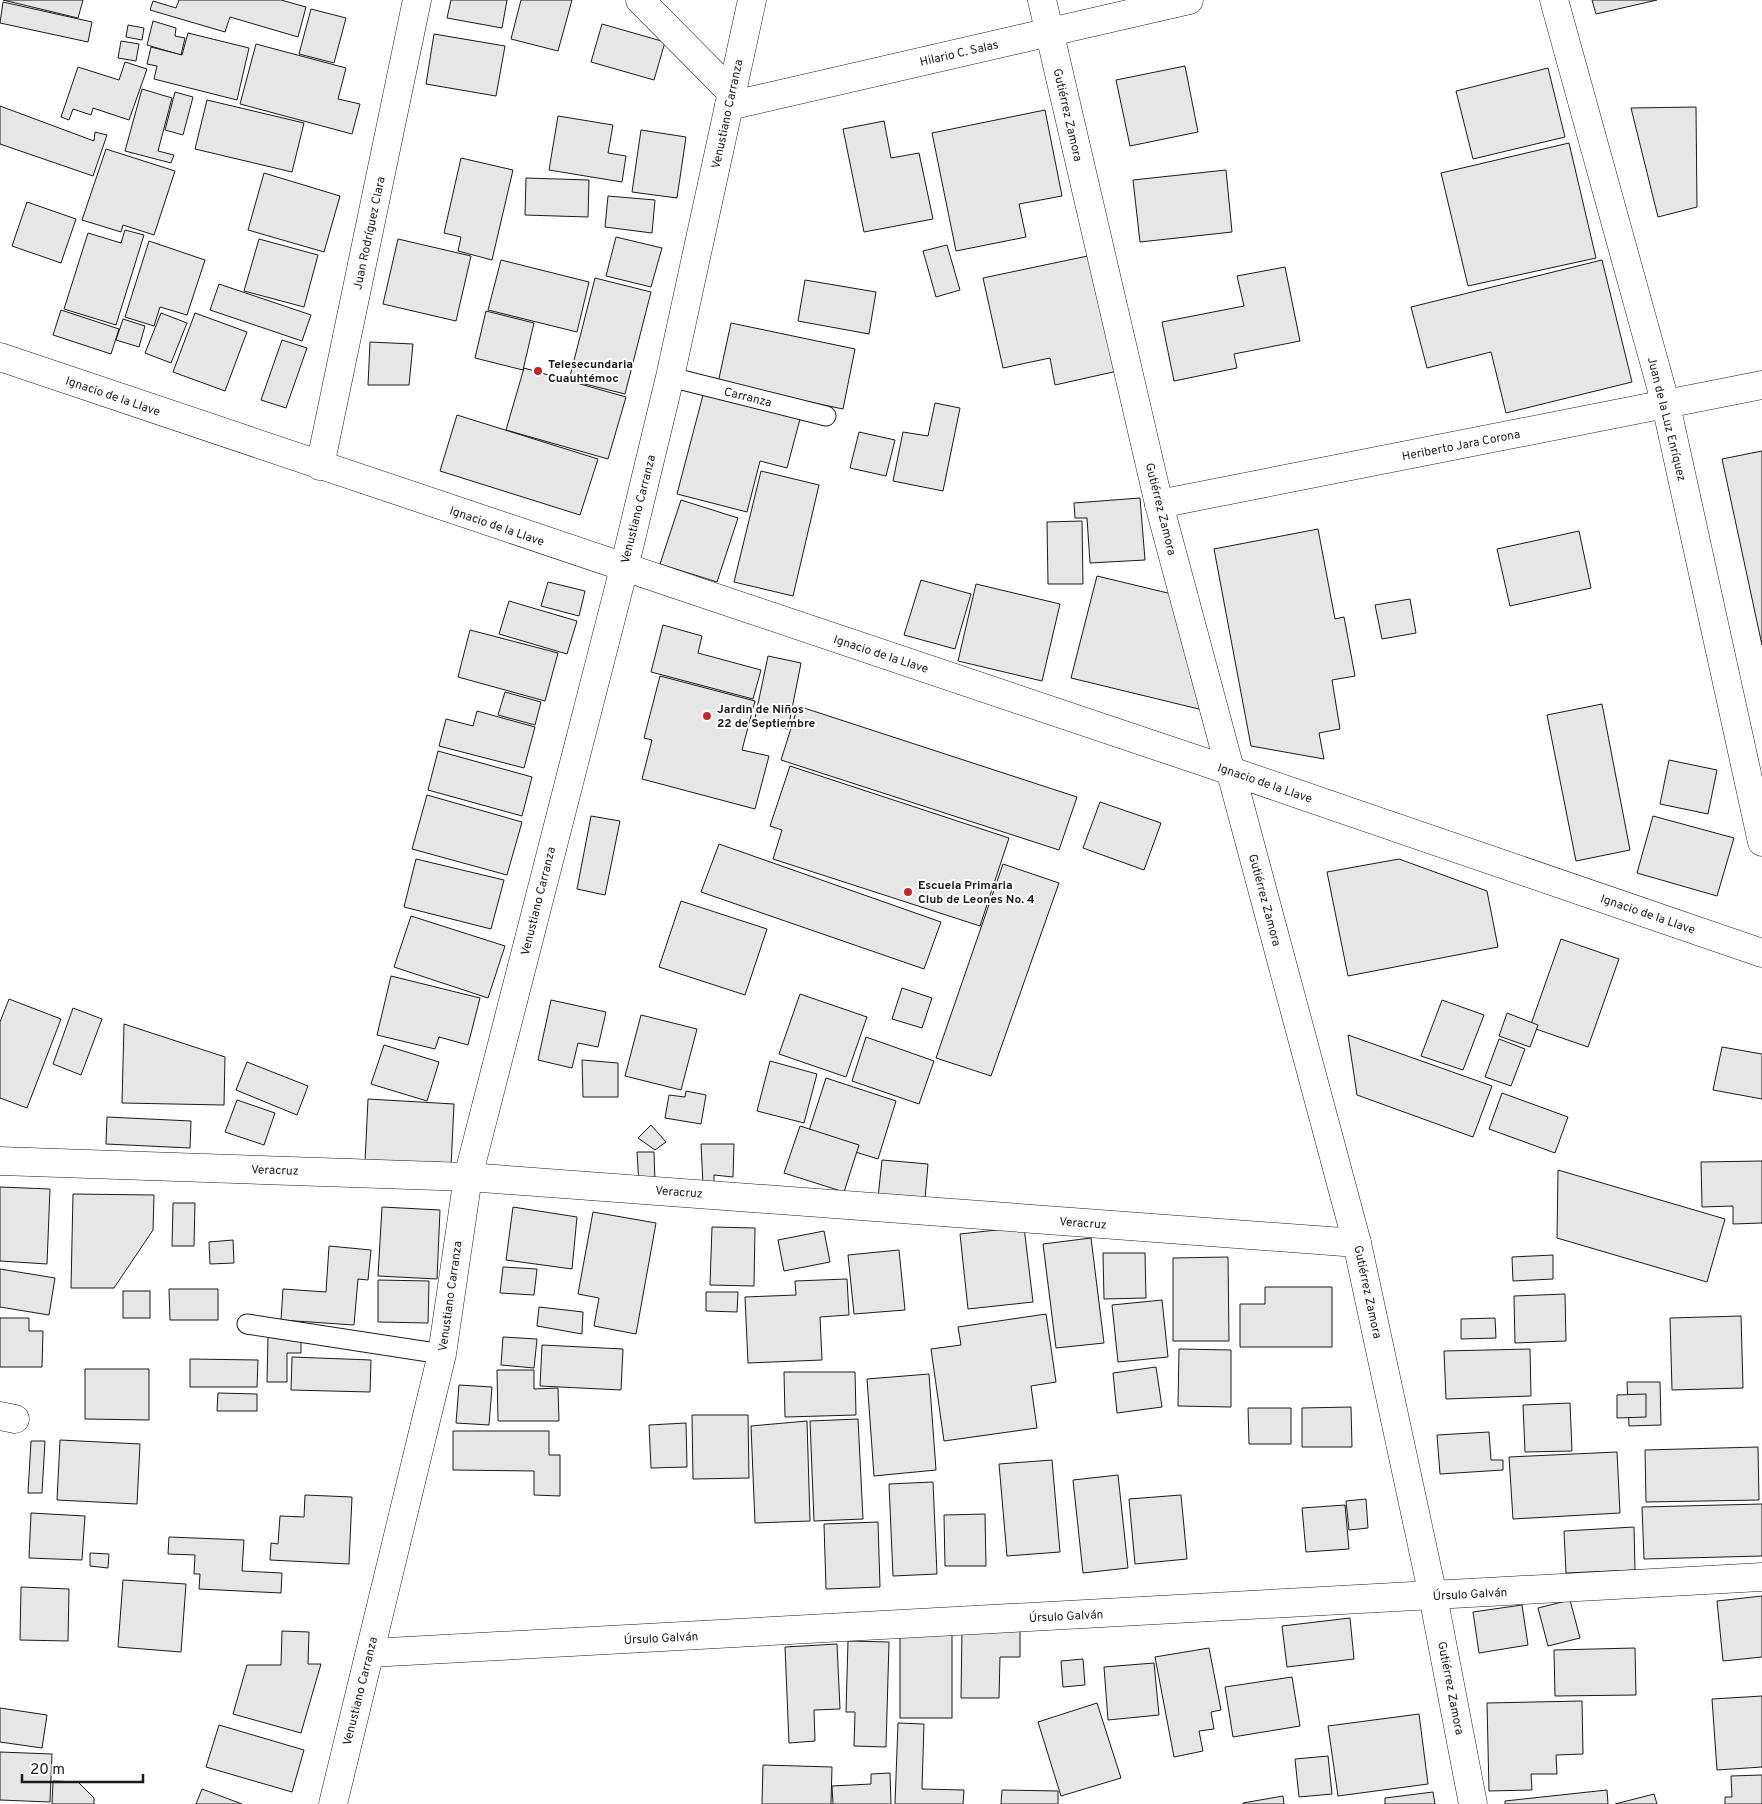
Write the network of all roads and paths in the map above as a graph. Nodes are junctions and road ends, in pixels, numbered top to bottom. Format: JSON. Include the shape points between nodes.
{"nodes":[{"id":1,"x":417,"y":0,"type":"edge"},
{"id":2,"x":640,"y":0,"type":"edge"},
{"id":3,"x":752,"y":0,"type":"edge"},
{"id":4,"x":1042,"y":0,"type":"edge"},
{"id":5,"x":1189,"y":0,"type":"edge"},
{"id":6,"x":1554,"y":0,"type":"edge"},
{"id":7,"x":1049,"y":32,"type":"junction"},
{"id":8,"x":731,"y":100,"type":"junction"},
{"id":9,"x":0,"y":357,"type":"edge"},
{"id":10,"x":670,"y":377,"type":"junction"},
{"id":11,"x":1762,"y":385,"type":"edge"},
{"id":12,"x":1666,"y":405,"type":"junction"},
{"id":13,"x":826,"y":416,"type":"dead end"},
{"id":14,"x":320,"y":466,"type":"junction"},
{"id":15,"x":1159,"y":504,"type":"junction"},
{"id":16,"x":624,"y":568,"type":"junction"},
{"id":17,"x":1231,"y":771,"type":"junction"},
{"id":18,"x":1762,"y":842,"type":"edge"},
{"id":19,"x":1762,"y":952,"type":"edge"},
{"id":20,"x":0,"y":1161,"type":"edge"},
{"id":21,"x":468,"y":1176,"type":"junction"},
{"id":22,"x":1358,"y":1243,"type":"junction"},
{"id":23,"x":247,"y":1324,"type":"dead end"},
{"id":24,"x":442,"y":1354,"type":"junction"},
{"id":25,"x":1762,"y":1577,"type":"edge"},
{"id":26,"x":1434,"y":1596,"type":"junction"},
{"id":27,"x":370,"y":1653,"type":"junction"},
{"id":28,"x":333,"y":1804,"type":"edge"},
{"id":29,"x":1473,"y":1804,"type":"edge"}],
"edges":[{"from":1,"to":14,"type":"street","name":"Juan Rodríguez Clara"},
{"from":2,"to":8,"type":"street"},
{"from":3,"to":8,"type":"street","name":"Venustiano Carranza"},
{"from":4,"to":7,"type":"street","name":"Gutiérrez Zamora"},
{"from":5,"to":7,"type":"street","name":"Hilario C. Salas"},
{"from":6,"to":12,"type":"street","name":"Juan de la Luz Enríquez"},
{"from":7,"to":8,"type":"street","name":"Hilario C. Salas"},
{"from":7,"to":15,"type":"street","name":"Gutiérrez Zamora"},
{"from":8,"to":10,"type":"street","name":"Venustiano Carranza"},
{"from":9,"to":14,"type":"street","name":"Ignacio de la Llave"},
{"from":10,"to":13,"type":"lane","name":"Carranza"},
{"from":10,"to":16,"type":"street","name":"Venustiano Carranza"},
{"from":11,"to":12,"type":"street","name":"Heriberto Jara Corona"},
{"from":12,"to":15,"type":"street","name":"Heriberto Jara Corona"},
{"from":12,"to":18,"type":"street","name":"Juan de la Luz Enríquez"},
{"from":14,"to":16,"type":"street","name":"Ignacio de la Llave"},
{"from":15,"to":17,"type":"street","name":"Gutiérrez Zamora"},
{"from":16,"to":17,"type":"street","name":"Ignacio de la Llave"},
{"from":16,"to":21,"type":"street","name":"Venustiano Carranza"},
{"from":17,"to":19,"type":"street","name":"Ignacio de la Llave"},
{"from":17,"to":22,"type":"street","name":"Gutiérrez Zamora"},
{"from":20,"to":21,"type":"street","name":"Veracruz"},
{"from":21,"to":22,"type":"street","name":"Veracruz"},
{"from":21,"to":24,"type":"street","name":"Venustiano Carranza"},
{"from":22,"to":26,"type":"street","name":"Gutiérrez Zamora"},
{"from":23,"to":24,"type":"lane"},
{"from":24,"to":27,"type":"street","name":"Venustiano Carranza"},
{"from":25,"to":26,"type":"street","name":"Úrsulo Galván"},
{"from":26,"to":27,"type":"street","name":"Úrsulo Galván"},
{"from":26,"to":29,"type":"street","name":"Gutiérrez Zamora"},
{"from":27,"to":28,"type":"street","name":"Venustiano Carranza"}]}
